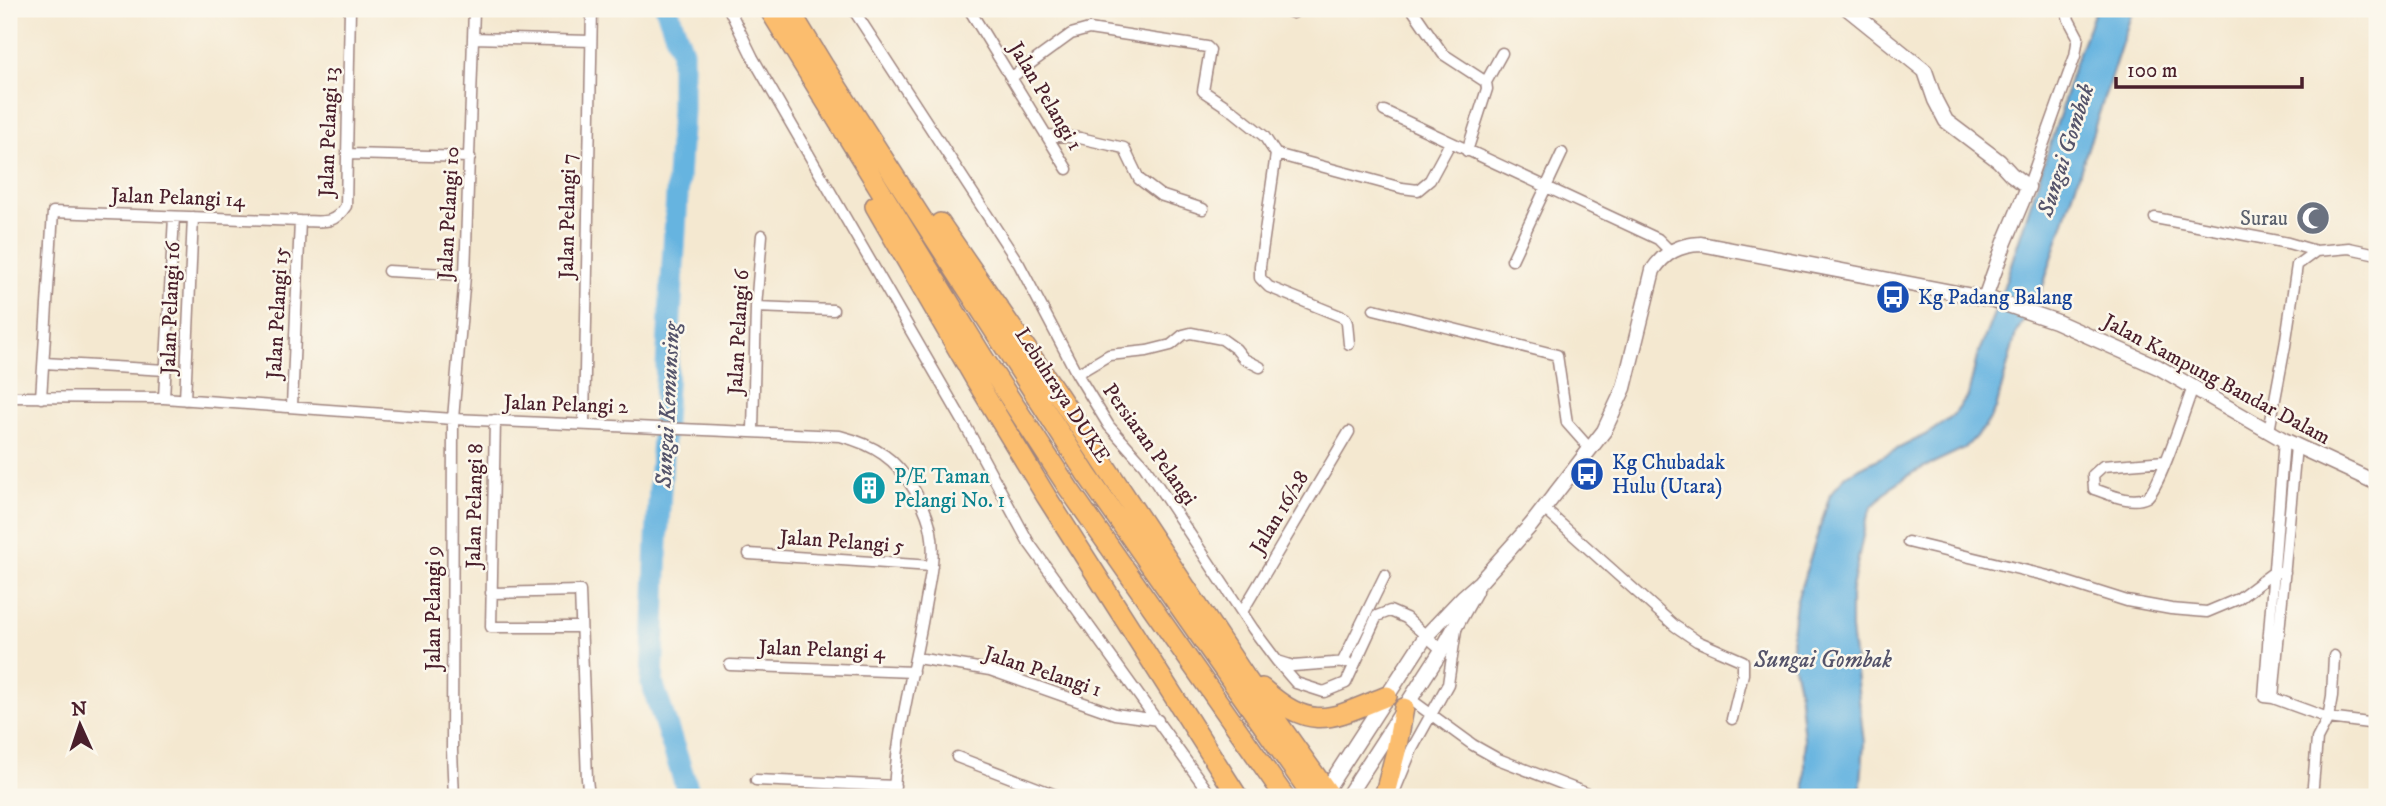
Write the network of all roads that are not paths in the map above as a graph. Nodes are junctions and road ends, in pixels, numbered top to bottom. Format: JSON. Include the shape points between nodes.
{"nodes":[{"id":1,"x":351,"y":9,"type":"edge"},
{"id":2,"x":474,"y":9,"type":"edge"},
{"id":3,"x":592,"y":9,"type":"edge"},
{"id":4,"x":729,"y":9,"type":"edge"},
{"id":5,"x":769,"y":9,"type":"edge"},
{"id":6,"x":789,"y":9,"type":"edge"},
{"id":7,"x":853,"y":9,"type":"edge"},
{"id":8,"x":969,"y":9,"type":"edge"},
{"id":9,"x":1283,"y":9,"type":"edge"},
{"id":10,"x":1299,"y":9,"type":"edge"},
{"id":11,"x":1412,"y":9,"type":"edge"},
{"id":12,"x":1847,"y":9,"type":"edge"},
{"id":13,"x":2066,"y":9,"type":"edge"},
{"id":14,"x":474,"y":38,"type":"junction"},
{"id":15,"x":591,"y":41,"type":"junction"},
{"id":16,"x":1502,"y":53,"type":"dead end"},
{"id":17,"x":797,"y":56,"type":"junction"},
{"id":18,"x":1012,"y":76,"type":"junction"},
{"id":19,"x":1486,"y":82,"type":"junction"},
{"id":20,"x":838,"y":88,"type":"junction"},
{"id":21,"x":1384,"y":111,"type":"dead end"},
{"id":22,"x":1048,"y":135,"type":"junction"},
{"id":23,"x":1450,"y":143,"type":"junction"},
{"id":24,"x":1468,"y":151,"type":"junction"},
{"id":25,"x":1562,"y":153,"type":"dead end"},
{"id":26,"x":348,"y":154,"type":"junction"},
{"id":27,"x":1276,"y":154,"type":"junction"},
{"id":28,"x":470,"y":157,"type":"junction"},
{"id":29,"x":1067,"y":169,"type":"dead end"},
{"id":30,"x":1547,"y":187,"type":"junction"},
{"id":31,"x":2028,"y":187,"type":"junction"},
{"id":32,"x":1203,"y":209,"type":"dead end"},
{"id":33,"x":174,"y":217,"type":"junction"},
{"id":34,"x":193,"y":217,"type":"junction"},
{"id":35,"x":2155,"y":218,"type":"dead end"},
{"id":36,"x":300,"y":221,"type":"junction"},
{"id":37,"x":762,"y":235,"type":"dead end"},
{"id":38,"x":1670,"y":251,"type":"junction"},
{"id":39,"x":2316,"y":251,"type":"junction"},
{"id":40,"x":2377,"y":254,"type":"edge"},
{"id":41,"x":1512,"y":260,"type":"dead end"},
{"id":42,"x":388,"y":271,"type":"dead end"},
{"id":43,"x":466,"y":275,"type":"junction"},
{"id":44,"x":1989,"y":299,"type":"junction"},
{"id":45,"x":756,"y":307,"type":"junction"},
{"id":46,"x":1374,"y":309,"type":"dead end"},
{"id":47,"x":833,"y":310,"type":"dead end"},
{"id":48,"x":1349,"y":344,"type":"dead end"},
{"id":49,"x":44,"y":363,"type":"junction"},
{"id":50,"x":1260,"y":367,"type":"dead end"},
{"id":51,"x":166,"y":370,"type":"junction"},
{"id":52,"x":1077,"y":374,"type":"junction"},
{"id":53,"x":2193,"y":387,"type":"junction"},
{"id":54,"x":9,"y":397,"type":"edge"},
{"id":55,"x":41,"y":398,"type":"junction"},
{"id":56,"x":164,"y":398,"type":"junction"},
{"id":57,"x":185,"y":400,"type":"junction"},
{"id":58,"x":292,"y":406,"type":"junction"},
{"id":59,"x":453,"y":419,"type":"junction"},
{"id":60,"x":495,"y":420,"type":"junction"},
{"id":61,"x":584,"y":424,"type":"junction"},
{"id":62,"x":753,"y":430,"type":"junction"},
{"id":63,"x":2269,"y":431,"type":"junction"},
{"id":64,"x":1349,"y":432,"type":"dead end"},
{"id":65,"x":2290,"y":443,"type":"junction"},
{"id":66,"x":1590,"y":449,"type":"junction"},
{"id":67,"x":2165,"y":461,"type":"junction"},
{"id":68,"x":2347,"y":471,"type":"junction"},
{"id":69,"x":2377,"y":473,"type":"edge"},
{"id":70,"x":2377,"y":483,"type":"edge"},
{"id":71,"x":1543,"y":508,"type":"junction"},
{"id":72,"x":1908,"y":542,"type":"dead end"},
{"id":73,"x":749,"y":554,"type":"dead end"},
{"id":74,"x":932,"y":566,"type":"junction"},
{"id":75,"x":2279,"y":572,"type":"junction"},
{"id":76,"x":1385,"y":575,"type":"dead end"},
{"id":77,"x":1480,"y":582,"type":"junction"},
{"id":78,"x":491,"y":593,"type":"junction"},
{"id":79,"x":1242,"y":612,"type":"junction"},
{"id":80,"x":1457,"y":624,"type":"junction"},
{"id":81,"x":580,"y":627,"type":"junction"},
{"id":82,"x":1426,"y":636,"type":"junction"},
{"id":83,"x":1442,"y":650,"type":"junction"},
{"id":84,"x":2334,"y":656,"type":"dead end"},
{"id":85,"x":917,"y":658,"type":"junction"},
{"id":86,"x":1277,"y":661,"type":"junction"},
{"id":87,"x":1356,"y":661,"type":"junction"},
{"id":88,"x":1236,"y":663,"type":"junction"},
{"id":89,"x":1342,"y":663,"type":"junction"},
{"id":90,"x":730,"y":665,"type":"dead end"},
{"id":91,"x":1156,"y":665,"type":"junction"},
{"id":92,"x":913,"y":672,"type":"junction"},
{"id":93,"x":1387,"y":696,"type":"junction"},
{"id":94,"x":1407,"y":704,"type":"junction"},
{"id":95,"x":1431,"y":715,"type":"junction"},
{"id":96,"x":2328,"y":718,"type":"junction"},
{"id":97,"x":1732,"y":719,"type":"dead end"},
{"id":98,"x":1158,"y":720,"type":"junction"},
{"id":99,"x":2377,"y":724,"type":"edge"},
{"id":100,"x":957,"y":757,"type":"dead end"},
{"id":101,"x":756,"y":780,"type":"dead end"},
{"id":102,"x":895,"y":792,"type":"edge"},
{"id":103,"x":1323,"y":795,"type":"edge"},
{"id":104,"x":454,"y":797,"type":"edge"},
{"id":105,"x":589,"y":797,"type":"edge"},
{"id":106,"x":1061,"y":797,"type":"edge"},
{"id":107,"x":1212,"y":797,"type":"edge"},
{"id":108,"x":1238,"y":797,"type":"edge"},
{"id":109,"x":1250,"y":797,"type":"edge"},
{"id":110,"x":1285,"y":797,"type":"edge"},
{"id":111,"x":1347,"y":797,"type":"edge"},
{"id":112,"x":1384,"y":797,"type":"edge"},
{"id":113,"x":1393,"y":797,"type":"edge"},
{"id":114,"x":1596,"y":797,"type":"edge"},
{"id":115,"x":2312,"y":797,"type":"edge"}],
"edges":[{"from":1,"to":26,"type":"street","name":"Jalan Pelangi 13"},
{"from":2,"to":14,"type":"street","name":"Jalan Pelangi 10"},
{"from":3,"to":15,"type":"street","name":"Jalan Pelangi 7"},
{"from":4,"to":98,"type":"street","via":[[1030,543]]},
{"from":5,"to":17,"type":"highway"},
{"from":6,"to":20,"type":"highway","name":"Lebuhraya DUKE"},
{"from":7,"to":52,"type":"street","name":"Persiaran Pelangi","via":[[995,225]]},
{"from":8,"to":18,"type":"street","name":"Jalan Pelangi 1"},
{"from":9,"to":10,"type":"street","via":[[1293,13]]},
{"from":11,"to":19,"type":"street","via":[[1443,54]]},
{"from":12,"to":31,"type":"street","via":[[1925,71],[1945,121]]},
{"from":13,"to":31,"type":"street","via":[[2078,37],[2075,56]]},
{"from":14,"to":15,"type":"street"},
{"from":14,"to":28,"type":"street","name":"Jalan Pelangi 10"},
{"from":15,"to":61,"type":"street","name":"Jalan Pelangi 7"},
{"from":16,"to":19,"type":"street"},
{"from":17,"to":91,"type":"highway","via":[[821,113],[975,379]]},
{"from":17,"to":110,"type":"highway","via":[[1069,489]]},
{"from":18,"to":22,"type":"street","name":"Jalan Pelangi 1"},
{"from":18,"to":27,"type":"street","via":[[1071,34],[1089,29],[1207,47],[1211,54],[1203,91],[1264,136]]},
{"from":19,"to":24,"type":"street"},
{"from":20,"to":88,"type":"highway","via":[[891,149]]},
{"from":20,"to":103,"type":"highway","name":"Lebuhraya DUKE","via":[[1087,475]]},
{"from":21,"to":23,"type":"street"},
{"from":22,"to":29,"type":"street","name":"Jalan Pelangi 1"},
{"from":22,"to":32,"type":"street","via":[[1124,148],[1139,179],[1160,195]]},
{"from":23,"to":24,"type":"street"},
{"from":23,"to":27,"type":"street","via":[[1430,180],[1418,190]]},
{"from":24,"to":30,"type":"street"},
{"from":25,"to":30,"type":"street"},
{"from":26,"to":28,"type":"street"},
{"from":26,"to":36,"type":"street","name":"Jalan Pelangi 13","via":[[346,206],[339,217]]},
{"from":27,"to":48,"type":"street","via":[[1260,278],[1269,287],[1345,318]]},
{"from":28,"to":43,"type":"street","name":"Jalan Pelangi 10"},
{"from":30,"to":38,"type":"street","via":[[1658,239]]},
{"from":30,"to":41,"type":"street"},
{"from":31,"to":44,"type":"street","via":[[2005,242]]},
{"from":33,"to":34,"type":"street","name":"Jalan Pelangi 14"},
{"from":33,"to":49,"type":"street","name":"Jalan Pelangi 14","via":[[53,212]]},
{"from":33,"to":51,"type":"street"},
{"from":34,"to":36,"type":"street","name":"Jalan Pelangi 14"},
{"from":34,"to":57,"type":"street","name":"Jalan Pelangi 16"},
{"from":35,"to":39,"type":"street"},
{"from":36,"to":58,"type":"street","name":"Jalan Pelangi 15"},
{"from":37,"to":45,"type":"street","name":"Jalan Pelangi 6"},
{"from":38,"to":44,"type":"street","name":"Jalan Kampung Bandar Dalam","via":[[1701,244]]},
{"from":38,"to":66,"type":"street","via":[[1653,270],[1621,396]]},
{"from":39,"to":40,"type":"street","via":[[2349,248]]},
{"from":39,"to":63,"type":"street","via":[[2297,265]]},
{"from":42,"to":43,"type":"street"},
{"from":43,"to":59,"type":"street","name":"Jalan Pelangi 10"},
{"from":44,"to":53,"type":"street","name":"Jalan Kampung Bandar Dalam","via":[[2055,321]]},
{"from":45,"to":47,"type":"street"},
{"from":45,"to":62,"type":"street","name":"Jalan Pelangi 6"},
{"from":46,"to":66,"type":"street","via":[[1557,355],[1567,423]]},
{"from":49,"to":51,"type":"street"},
{"from":49,"to":55,"type":"street"},
{"from":50,"to":52,"type":"street","via":[[1222,339],[1191,332],[1171,345],[1109,355]]},
{"from":51,"to":56,"type":"street"},
{"from":52,"to":79,"type":"street","name":"Persiaran Pelangi"},
{"from":53,"to":63,"type":"street","name":"Jalan Kampung Bandar Dalam"},
{"from":53,"to":67,"type":"street"},
{"from":54,"to":55,"type":"street","name":"Jalan Pelangi 2"},
{"from":55,"to":56,"type":"street","name":"Jalan Pelangi 2"},
{"from":56,"to":57,"type":"street","name":"Jalan Pelangi 2"},
{"from":57,"to":58,"type":"street","name":"Jalan Pelangi 2"},
{"from":58,"to":59,"type":"street","name":"Jalan Pelangi 2"},
{"from":59,"to":60,"type":"street","name":"Jalan Pelangi 2"},
{"from":59,"to":104,"type":"street","name":"Jalan Pelangi 9"},
{"from":60,"to":61,"type":"street","name":"Jalan Pelangi 2"},
{"from":60,"to":78,"type":"street","name":"Jalan Pelangi 8"},
{"from":61,"to":62,"type":"street","name":"Jalan Pelangi 2"},
{"from":62,"to":74,"type":"street","name":"Jalan Pelangi 2","via":[[840,436],[887,457],[923,503],[932,531]]},
{"from":63,"to":65,"type":"street","name":"Jalan Kampung Bandar Dalam"},
{"from":64,"to":79,"type":"street","name":"Jalan 16/28"},
{"from":65,"to":68,"type":"street","name":"Jalan Kampung Bandar Dalam"},
{"from":65,"to":75,"type":"street"},
{"from":66,"to":71,"type":"street"},
{"from":67,"to":67,"type":"street","via":[[2103,466],[2093,475],[2094,489],[2125,499],[2146,497],[2155,489]]},
{"from":68,"to":69,"type":"street","name":"Jalan Kampung Bandar Dalam"},
{"from":68,"to":70,"type":"street","name":"Jalan Kampung Bandar Dalam"},
{"from":71,"to":77,"type":"street"},
{"from":71,"to":97,"type":"street","via":[[1675,626],[1743,662]]},
{"from":72,"to":75,"type":"street","via":[[2048,576],[2127,601],[2207,612],[2238,599]]},
{"from":73,"to":74,"type":"street","name":"Jalan Pelangi 5"},
{"from":74,"to":85,"type":"street","name":"Jalan Pelangi 2"},
{"from":75,"to":96,"type":"street","via":[[2269,697]]},
{"from":76,"to":89,"type":"street"},
{"from":77,"to":80,"type":"street"},
{"from":77,"to":82,"type":"street"},
{"from":78,"to":81,"type":"street","name":"Jalan Pelangi 8","via":[[491,627]]},
{"from":78,"to":81,"type":"street","name":"Jalan Pelangi 8","via":[[580,591]]},
{"from":79,"to":86,"type":"street","name":"Persiaran Pelangi"},
{"from":80,"to":83,"type":"street"},
{"from":80,"to":95,"type":"street","via":[[1448,684]]},
{"from":81,"to":105,"type":"street","name":"Jalan Pelangi 8"},
{"from":82,"to":83,"type":"street","name":"Persiaran Pelangi"},
{"from":82,"to":87,"type":"street","name":"Persiaran Pelangi","via":[[1390,611],[1377,616]]},
{"from":82,"to":93,"type":"street"},
{"from":83,"to":94,"type":"street"},
{"from":84,"to":96,"type":"street"},
{"from":85,"to":92,"type":"street","name":"Jalan Pelangi 2"},
{"from":85,"to":98,"type":"street","name":"Jalan Pelangi 1","via":[[990,670],[1115,714]]},
{"from":86,"to":87,"type":"street","name":"Persiaran Pelangi","via":[[1296,683],[1324,692],[1346,683]]},
{"from":86,"to":89,"type":"street","via":[[1293,666]]},
{"from":87,"to":89,"type":"street"},
{"from":88,"to":93,"type":"highway","via":[[1276,700],[1309,717],[1332,718]]},
{"from":88,"to":103,"type":"highway"},
{"from":90,"to":92,"type":"street","name":"Jalan Pelangi 4"},
{"from":91,"to":108,"type":"highway"},
{"from":91,"to":109,"type":"highway"},
{"from":92,"to":102,"type":"street","name":"Jalan Pelangi 2"},
{"from":93,"to":103,"type":"street"},
{"from":94,"to":95,"type":"street"},
{"from":94,"to":111,"type":"street"},
{"from":94,"to":112,"type":"highway"},
{"from":95,"to":113,"type":"street","via":[[1403,767]]},
{"from":95,"to":114,"type":"street","via":[[1498,759]]},
{"from":96,"to":99,"type":"street"},
{"from":96,"to":115,"type":"street","via":[[2317,738]]},
{"from":98,"to":107,"type":"street"},
{"from":100,"to":106,"type":"street"},
{"from":101,"to":102,"type":"street"}]}
